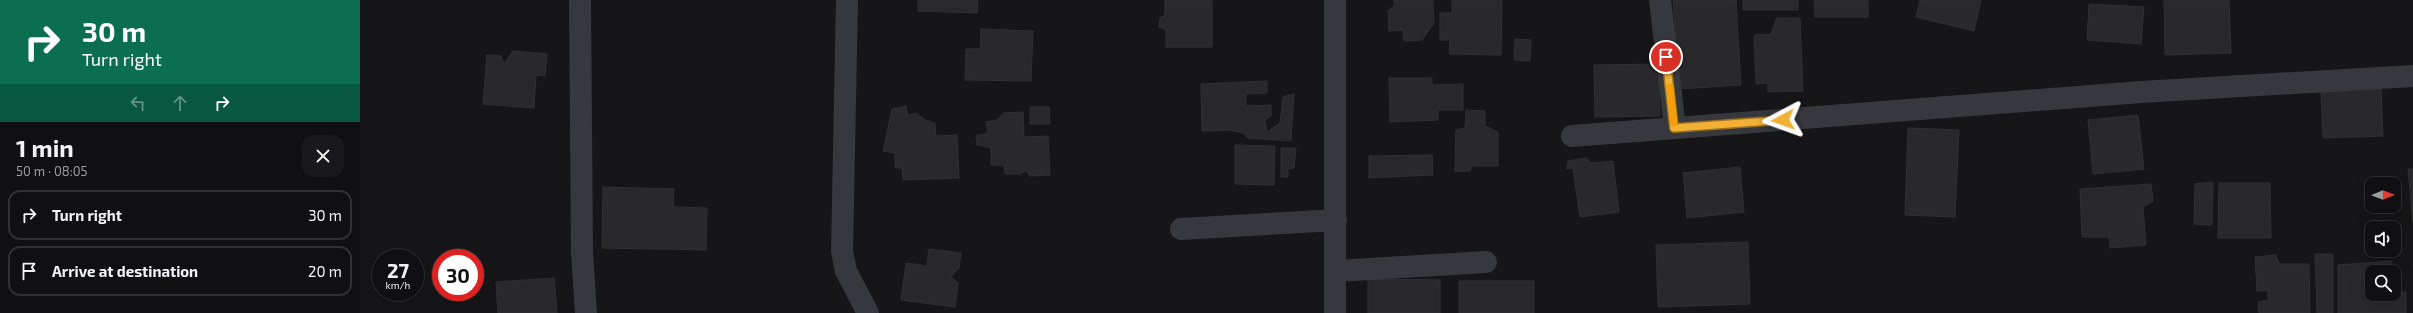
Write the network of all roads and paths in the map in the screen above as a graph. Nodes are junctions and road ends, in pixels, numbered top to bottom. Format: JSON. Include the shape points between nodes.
{"nodes":[{"id":1,"x":580,"y":0,"type":"edge"},
{"id":2,"x":847,"y":0,"type":"edge"},
{"id":3,"x":1335,"y":0,"type":"edge"},
{"id":4,"x":1660,"y":0,"type":"edge"},
{"id":5,"x":2413,"y":76,"type":"edge"},
{"id":6,"x":1674,"y":128,"type":"junction"},
{"id":7,"x":1572,"y":136,"type":"dead end"},
{"id":8,"x":1336,"y":220,"type":"junction"},
{"id":9,"x":1181,"y":229,"type":"dead end"},
{"id":10,"x":1486,"y":262,"type":"dead end"},
{"id":11,"x":1336,"y":271,"type":"junction"},
{"id":12,"x":586,"y":313,"type":"edge"},
{"id":13,"x":868,"y":313,"type":"edge"},
{"id":14,"x":1335,"y":313,"type":"edge"}],
"edges":[{"from":1,"to":12,"type":"street","via":[[582,252]]},
{"from":2,"to":13,"type":"street","via":[[842,252],[846,271]]},
{"from":3,"to":8,"type":"street"},
{"from":4,"to":6,"type":"street"},
{"from":5,"to":6,"type":"street","via":[[2141,92]]},
{"from":6,"to":7,"type":"street"},
{"from":8,"to":9,"type":"street"},
{"from":8,"to":11,"type":"street"},
{"from":10,"to":11,"type":"street"},
{"from":11,"to":14,"type":"street"}]}
